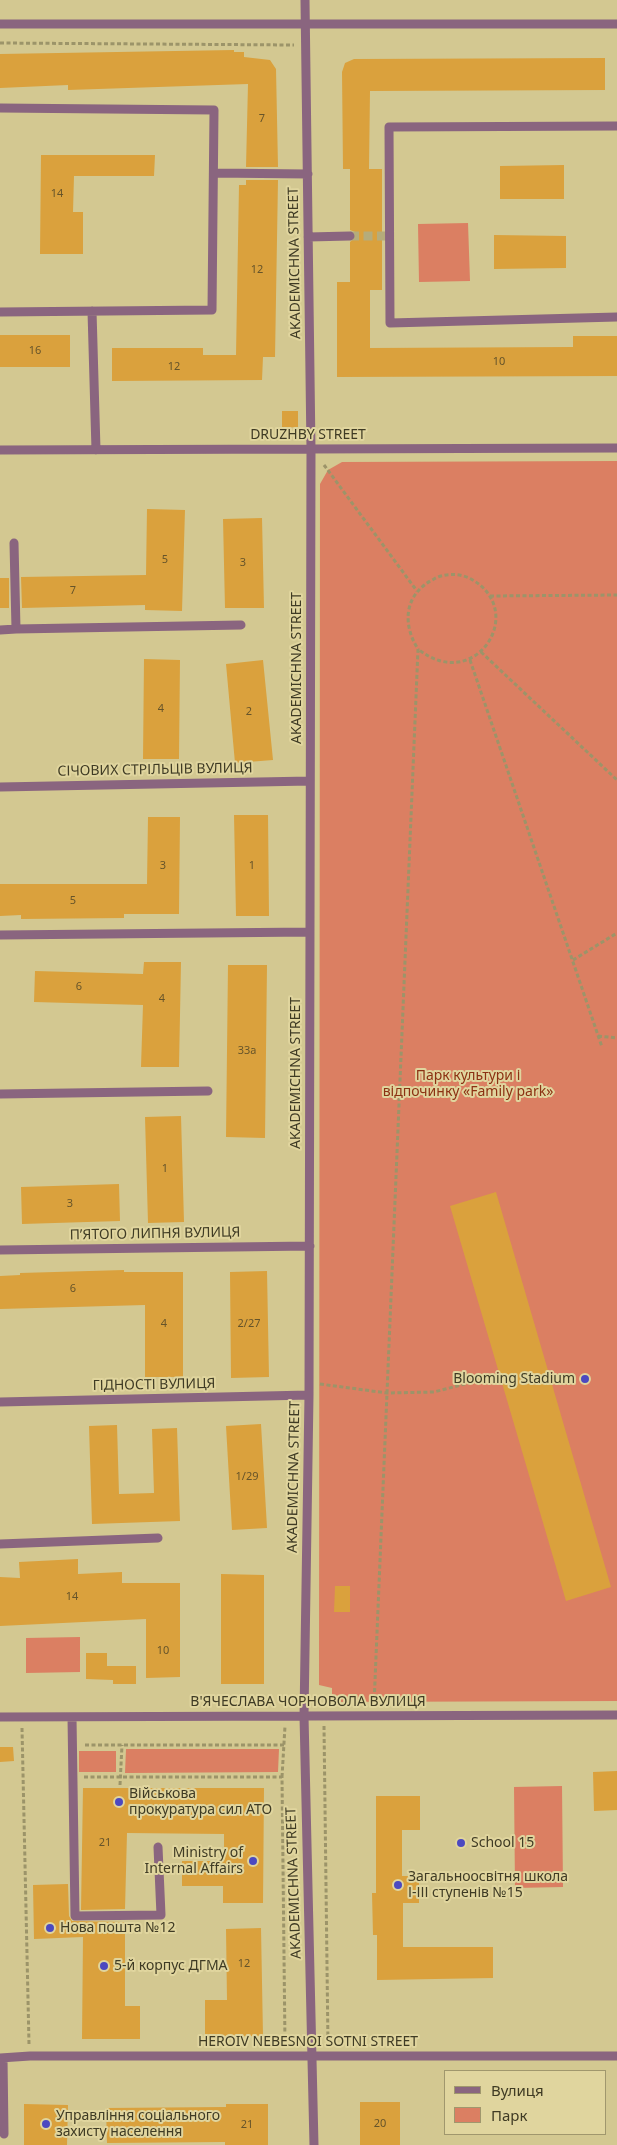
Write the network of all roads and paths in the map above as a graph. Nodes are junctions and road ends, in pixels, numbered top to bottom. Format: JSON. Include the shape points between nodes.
{"nodes":[{"id":1,"x":305,"y":0,"type":"edge"},
{"id":2,"x":0,"y":24,"type":"edge"},
{"id":3,"x":305,"y":24,"type":"junction"},
{"id":4,"x":617,"y":24,"type":"edge"},
{"id":5,"x":0,"y":43,"type":"edge"},
{"id":6,"x":304,"y":45,"type":"junction"},
{"id":7,"x":0,"y":108,"type":"edge"},
{"id":8,"x":617,"y":126,"type":"edge"},
{"id":9,"x":214,"y":173,"type":"junction"},
{"id":10,"x":308,"y":174,"type":"junction"},
{"id":11,"x":350,"y":236,"type":"tunnel mouth"},
{"id":12,"x":308,"y":237,"type":"junction"},
{"id":13,"x":92,"y":311,"type":"junction"},
{"id":14,"x":0,"y":312,"type":"edge"},
{"id":15,"x":617,"y":317,"type":"edge"},
{"id":16,"x":617,"y":448,"type":"edge"},
{"id":17,"x":311,"y":449,"type":"junction"},
{"id":18,"x":0,"y":450,"type":"edge"},
{"id":19,"x":96,"y":450,"type":"junction"},
{"id":20,"x":14,"y":542,"type":"dead end"},
{"id":21,"x":417,"y":591,"type":"junction"},
{"id":22,"x":617,"y":595,"type":"edge"},
{"id":23,"x":490,"y":596,"type":"junction"},
{"id":24,"x":241,"y":625,"type":"dead end"},
{"id":25,"x":16,"y":629,"type":"junction"},
{"id":26,"x":0,"y":630,"type":"edge"},
{"id":27,"x":418,"y":649,"type":"junction"},
{"id":28,"x":481,"y":652,"type":"junction"},
{"id":29,"x":470,"y":660,"type":"junction"},
{"id":30,"x":617,"y":780,"type":"edge"},
{"id":31,"x":310,"y":782,"type":"junction"},
{"id":32,"x":0,"y":787,"type":"edge"},
{"id":33,"x":310,"y":932,"type":"junction"},
{"id":34,"x":617,"y":933,"type":"edge"},
{"id":35,"x":0,"y":935,"type":"edge"},
{"id":36,"x":572,"y":960,"type":"junction"},
{"id":37,"x":598,"y":1036,"type":"junction"},
{"id":38,"x":617,"y":1038,"type":"edge"},
{"id":39,"x":602,"y":1047,"type":"dead end"},
{"id":40,"x":208,"y":1091,"type":"dead end"},
{"id":41,"x":0,"y":1094,"type":"edge"},
{"id":42,"x":310,"y":1246,"type":"junction"},
{"id":43,"x":0,"y":1250,"type":"edge"},
{"id":44,"x":500,"y":1375,"type":"dead end"},
{"id":45,"x":309,"y":1383,"type":"junction"},
{"id":46,"x":387,"y":1392,"type":"junction"},
{"id":47,"x":309,"y":1395,"type":"junction"},
{"id":48,"x":0,"y":1402,"type":"edge"},
{"id":49,"x":158,"y":1538,"type":"dead end"},
{"id":50,"x":0,"y":1544,"type":"edge"},
{"id":51,"x":617,"y":1715,"type":"edge"},
{"id":52,"x":72,"y":1716,"type":"junction"},
{"id":53,"x":285,"y":1716,"type":"junction"},
{"id":54,"x":304,"y":1716,"type":"junction"},
{"id":55,"x":324,"y":1716,"type":"junction"},
{"id":56,"x":373,"y":1716,"type":"junction"},
{"id":57,"x":0,"y":1717,"type":"edge"},
{"id":58,"x":22,"y":1717,"type":"junction"},
{"id":59,"x":72,"y":1745,"type":"junction"},
{"id":60,"x":122,"y":1745,"type":"junction"},
{"id":61,"x":284,"y":1745,"type":"junction"},
{"id":62,"x":73,"y":1777,"type":"junction"},
{"id":63,"x":121,"y":1777,"type":"junction"},
{"id":64,"x":282,"y":1777,"type":"junction"},
{"id":65,"x":120,"y":1785,"type":"dead end"},
{"id":66,"x":158,"y":1847,"type":"dead end"},
{"id":67,"x":30,"y":2056,"type":"junction"},
{"id":68,"x":285,"y":2056,"type":"junction"},
{"id":69,"x":314,"y":2056,"type":"junction"},
{"id":70,"x":329,"y":2056,"type":"junction"},
{"id":71,"x":617,"y":2056,"type":"edge"},
{"id":72,"x":2,"y":2058,"type":"edge"},
{"id":73,"x":4,"y":2134,"type":"dead end"},
{"id":74,"x":314,"y":2145,"type":"edge"}],
"edges":[{"from":1,"to":3,"type":"street","name":"AKADEMICHNA STREET"},
{"from":2,"to":3,"type":"street"},
{"from":3,"to":4,"type":"street"},
{"from":3,"to":6,"type":"street","name":"AKADEMICHNA STREET"},
{"from":5,"to":6,"type":"path"},
{"from":6,"to":10,"type":"street","name":"AKADEMICHNA STREET"},
{"from":7,"to":9,"type":"street","via":[[214,110]]},
{"from":8,"to":15,"type":"street","via":[[390,127],[390,323]]},
{"from":9,"to":10,"type":"street"},
{"from":9,"to":13,"type":"street","via":[[212,310]]},
{"from":10,"to":12,"type":"street","name":"AKADEMICHNA STREET"},
{"from":11,"to":12,"type":"street"},
{"from":12,"to":17,"type":"street","name":"AKADEMICHNA STREET"},
{"from":13,"to":14,"type":"street"},
{"from":13,"to":19,"type":"street"},
{"from":16,"to":17,"type":"street","name":"DRUZHBY STREET"},
{"from":17,"to":19,"type":"street","name":"DRUZHBY STREET"},
{"from":17,"to":21,"type":"path"},
{"from":17,"to":31,"type":"street","name":"AKADEMICHNA STREET"},
{"from":18,"to":19,"type":"street","name":"DRUZHBY STREET"},
{"from":20,"to":25,"type":"street"},
{"from":21,"to":23,"type":"path","via":[[436,577],[451,574],[480,584]]},
{"from":21,"to":27,"type":"path","via":[[408,610],[407,624]]},
{"from":22,"to":23,"type":"path"},
{"from":23,"to":28,"type":"path","via":[[496,626],[491,640]]},
{"from":24,"to":25,"type":"street"},
{"from":25,"to":26,"type":"street"},
{"from":27,"to":29,"type":"path","via":[[442,663]]},
{"from":27,"to":46,"type":"path"},
{"from":28,"to":29,"type":"path"},
{"from":28,"to":30,"type":"path"},
{"from":29,"to":36,"type":"path"},
{"from":31,"to":32,"type":"street","name":"СІЧОВИХ СТРІЛЬЦІВ ВУЛИЦЯ"},
{"from":31,"to":33,"type":"street","name":"AKADEMICHNA STREET"},
{"from":33,"to":35,"type":"street"},
{"from":33,"to":42,"type":"street","name":"AKADEMICHNA STREET"},
{"from":34,"to":36,"type":"path"},
{"from":36,"to":37,"type":"path"},
{"from":37,"to":38,"type":"path"},
{"from":37,"to":39,"type":"path"},
{"from":40,"to":41,"type":"street"},
{"from":42,"to":43,"type":"street","name":"П’ЯТОГО ЛИПНЯ ВУЛИЦЯ"},
{"from":42,"to":45,"type":"street","name":"AKADEMICHNA STREET"},
{"from":44,"to":46,"type":"path","via":[[434,1392]]},
{"from":45,"to":46,"type":"path"},
{"from":45,"to":47,"type":"street","name":"AKADEMICHNA STREET"},
{"from":46,"to":56,"type":"path"},
{"from":47,"to":48,"type":"street","name":"ГІДНОСТІ ВУЛИЦЯ"},
{"from":47,"to":54,"type":"street","name":"AKADEMICHNA STREET"},
{"from":49,"to":50,"type":"street"},
{"from":51,"to":56,"type":"street","name":"В'ЯЧЕСЛАВА ЧОРНОВОЛА ВУЛИЦЯ"},
{"from":52,"to":53,"type":"street","name":"В'ЯЧЕСЛАВА ЧОРНОВОЛА ВУЛИЦЯ"},
{"from":52,"to":58,"type":"street","name":"В'ЯЧЕСЛАВА ЧОРНОВОЛА ВУЛИЦЯ"},
{"from":52,"to":59,"type":"street"},
{"from":53,"to":54,"type":"street","name":"В'ЯЧЕСЛАВА ЧОРНОВОЛА ВУЛИЦЯ"},
{"from":53,"to":61,"type":"path"},
{"from":54,"to":55,"type":"street","name":"В'ЯЧЕСЛАВА ЧОРНОВОЛА ВУЛИЦЯ"},
{"from":54,"to":69,"type":"street","name":"AKADEMICHNA STREET"},
{"from":55,"to":56,"type":"street","name":"В'ЯЧЕСЛАВА ЧОРНОВОЛА ВУЛИЦЯ"},
{"from":55,"to":70,"type":"path"},
{"from":57,"to":58,"type":"street","name":"В'ЯЧЕСЛАВА ЧОРНОВОЛА ВУЛИЦЯ"},
{"from":58,"to":67,"type":"path"},
{"from":59,"to":60,"type":"path"},
{"from":59,"to":62,"type":"street"},
{"from":60,"to":61,"type":"path"},
{"from":60,"to":63,"type":"path"},
{"from":61,"to":64,"type":"path"},
{"from":62,"to":63,"type":"path"},
{"from":62,"to":66,"type":"street","via":[[75,1916],[162,1915]]},
{"from":63,"to":64,"type":"path"},
{"from":63,"to":65,"type":"path"},
{"from":64,"to":68,"type":"path"},
{"from":67,"to":68,"type":"street","name":"HEROIV NEBESNOI SOTNI STREET"},
{"from":67,"to":72,"type":"street","name":"HEROIV NEBESNOI SOTNI STREET"},
{"from":68,"to":69,"type":"street","name":"HEROIV NEBESNOI SOTNI STREET"},
{"from":69,"to":70,"type":"street","name":"HEROIV NEBESNOI SOTNI STREET"},
{"from":69,"to":74,"type":"street","name":"AKADEMICHNA STREET"},
{"from":70,"to":71,"type":"street","name":"HEROIV NEBESNOI SOTNI STREET"},
{"from":72,"to":73,"type":"street"}]}
